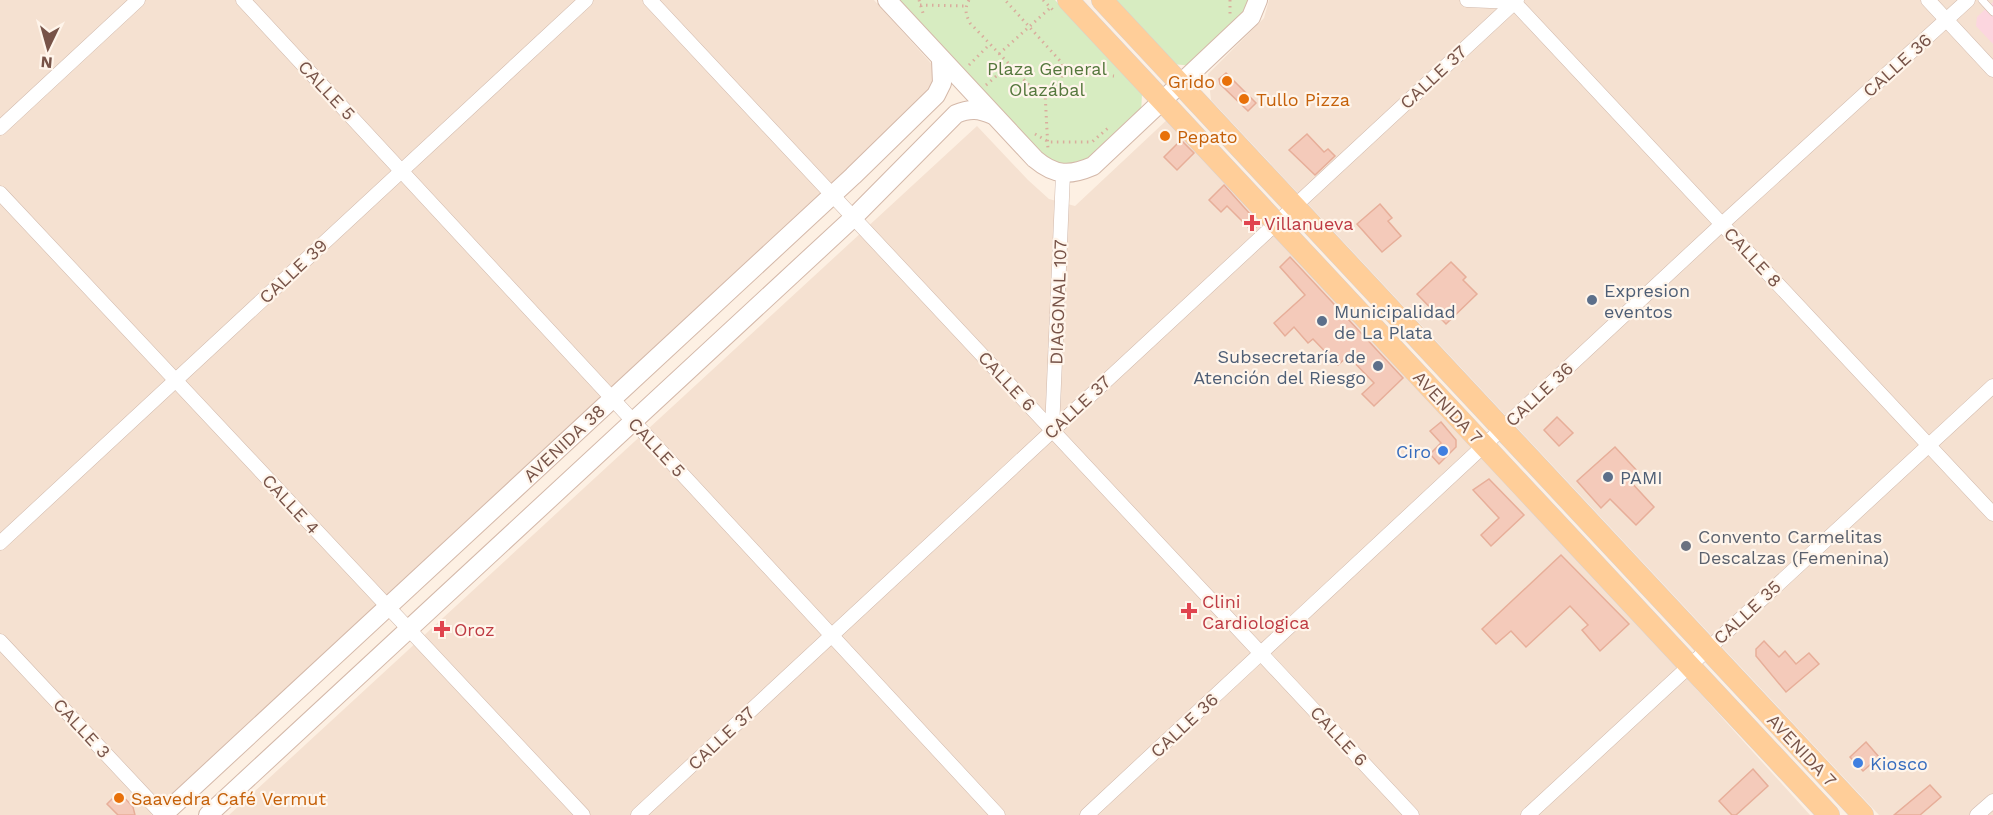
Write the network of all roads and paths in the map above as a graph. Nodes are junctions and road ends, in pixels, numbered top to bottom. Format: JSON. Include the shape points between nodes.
{"nodes":[{"id":1,"x":138,"y":0,"type":"edge"},
{"id":2,"x":243,"y":0,"type":"edge"},
{"id":3,"x":586,"y":0,"type":"edge"},
{"id":4,"x":650,"y":0,"type":"edge"},
{"id":5,"x":887,"y":0,"type":"edge"},
{"id":6,"x":969,"y":0,"type":"edge"},
{"id":7,"x":1005,"y":0,"type":"edge"},
{"id":8,"x":1102,"y":0,"type":"edge"},
{"id":9,"x":1230,"y":0,"type":"edge"},
{"id":10,"x":1258,"y":0,"type":"edge"},
{"id":11,"x":1467,"y":0,"type":"edge"},
{"id":12,"x":1928,"y":0,"type":"edge"},
{"id":13,"x":1968,"y":0,"type":"edge"},
{"id":14,"x":1982,"y":0,"type":"edge"},
{"id":15,"x":1514,"y":1,"type":"edge"},
{"id":16,"x":919,"y":2,"type":"edge"},
{"id":17,"x":1059,"y":4,"type":"edge"},
{"id":18,"x":966,"y":6,"type":"junction"},
{"id":19,"x":1993,"y":12,"type":"edge"},
{"id":20,"x":1230,"y":18,"type":"dead end"},
{"id":21,"x":1947,"y":20,"type":"junction"},
{"id":22,"x":930,"y":21,"type":"dead end"},
{"id":23,"x":1029,"y":26,"type":"junction"},
{"id":24,"x":990,"y":44,"type":"junction"},
{"id":25,"x":999,"y":54,"type":"junction"},
{"id":26,"x":961,"y":56,"type":"dead end"},
{"id":27,"x":941,"y":60,"type":"junction"},
{"id":28,"x":1009,"y":64,"type":"junction"},
{"id":29,"x":969,"y":65,"type":"junction"},
{"id":30,"x":1993,"y":70,"type":"edge"},
{"id":31,"x":975,"y":72,"type":"dead end"},
{"id":32,"x":1064,"y":72,"type":"junction"},
{"id":33,"x":1114,"y":76,"type":"dead end"},
{"id":34,"x":981,"y":78,"type":"dead end"},
{"id":35,"x":1180,"y":84,"type":"junction"},
{"id":36,"x":987,"y":85,"type":"junction"},
{"id":37,"x":993,"y":92,"type":"dead end"},
{"id":38,"x":1044,"y":92,"type":"junction"},
{"id":39,"x":1162,"y":101,"type":"junction"},
{"id":40,"x":993,"y":115,"type":"junction"},
{"id":41,"x":1115,"y":121,"type":"dead end"},
{"id":42,"x":0,"y":128,"type":"edge"},
{"id":43,"x":1028,"y":131,"type":"dead end"},
{"id":44,"x":1049,"y":142,"type":"junction"},
{"id":45,"x":402,"y":171,"type":"junction"},
{"id":46,"x":1055,"y":172,"type":"junction"},
{"id":47,"x":0,"y":193,"type":"edge"},
{"id":48,"x":832,"y":195,"type":"junction"},
{"id":49,"x":1294,"y":206,"type":"junction"},
{"id":50,"x":854,"y":217,"type":"junction"},
{"id":51,"x":1276,"y":223,"type":"junction"},
{"id":52,"x":1722,"y":224,"type":"junction"},
{"id":53,"x":176,"y":380,"type":"junction"},
{"id":54,"x":1993,"y":386,"type":"edge"},
{"id":55,"x":612,"y":399,"type":"junction"},
{"id":56,"x":633,"y":421,"type":"junction"},
{"id":57,"x":1502,"y":429,"type":"junction"},
{"id":58,"x":1052,"y":430,"type":"junction"},
{"id":59,"x":1928,"y":445,"type":"junction"},
{"id":60,"x":1484,"y":446,"type":"junction"},
{"id":61,"x":1993,"y":514,"type":"edge"},
{"id":62,"x":0,"y":543,"type":"edge"},
{"id":63,"x":387,"y":607,"type":"junction"},
{"id":64,"x":408,"y":630,"type":"junction"},
{"id":65,"x":831,"y":635,"type":"junction"},
{"id":66,"x":0,"y":641,"type":"edge"},
{"id":67,"x":1707,"y":650,"type":"junction"},
{"id":68,"x":1261,"y":653,"type":"junction"},
{"id":69,"x":1689,"y":666,"type":"junction"},
{"id":70,"x":1993,"y":801,"type":"edge"},
{"id":71,"x":163,"y":815,"type":"edge"},
{"id":72,"x":208,"y":815,"type":"edge"},
{"id":73,"x":583,"y":815,"type":"edge"},
{"id":74,"x":638,"y":815,"type":"edge"},
{"id":75,"x":998,"y":815,"type":"edge"},
{"id":76,"x":1087,"y":815,"type":"edge"},
{"id":77,"x":1412,"y":815,"type":"edge"},
{"id":78,"x":1528,"y":815,"type":"edge"},
{"id":79,"x":1829,"y":815,"type":"edge"},
{"id":80,"x":1863,"y":815,"type":"edge"},
{"id":81,"x":1977,"y":815,"type":"edge"}],
"edges":[{"from":1,"to":42,"type":"street"},
{"from":2,"to":45,"type":"street","name":"CALLE 5"},
{"from":3,"to":45,"type":"street","name":"CALLE 39"},
{"from":4,"to":48,"type":"street","name":"CALLE 6"},
{"from":5,"to":27,"type":"main road"},
{"from":6,"to":18,"type":"path"},
{"from":7,"to":23,"type":"path"},
{"from":8,"to":35,"type":"main road","name":"AVENIDA 7"},
{"from":9,"to":20,"type":"path"},
{"from":10,"to":35,"type":"main road","via":[[1251,17]]},
{"from":11,"to":15,"type":"street"},
{"from":12,"to":21,"type":"street"},
{"from":13,"to":21,"type":"street","name":"CALLE 36"},
{"from":14,"to":19,"type":"lane"},
{"from":15,"to":49,"type":"street","name":"CALLE 37"},
{"from":15,"to":52,"type":"street","name":"CALLE 8"},
{"from":16,"to":18,"type":"path"},
{"from":16,"to":22,"type":"path"},
{"from":17,"to":23,"type":"path"},
{"from":17,"to":39,"type":"main road","name":"AVENIDA 7"},
{"from":18,"to":24,"type":"path","via":[[970,23]]},
{"from":21,"to":30,"type":"street"},
{"from":21,"to":52,"type":"street","name":"CALLE 36"},
{"from":23,"to":25,"type":"path"},
{"from":23,"to":32,"type":"path","via":[[1062,63]]},
{"from":24,"to":25,"type":"path"},
{"from":24,"to":29,"type":"path"},
{"from":25,"to":28,"type":"path"},
{"from":26,"to":29,"type":"path"},
{"from":27,"to":40,"type":"main road"},
{"from":27,"to":48,"type":"main road","name":"AVENIDA 38","via":[[942,83],[936,94]]},
{"from":28,"to":36,"type":"path"},
{"from":28,"to":38,"type":"path","via":[[1030,86]]},
{"from":29,"to":31,"type":"path"},
{"from":32,"to":33,"type":"path"},
{"from":32,"to":38,"type":"path","via":[[1054,89]]},
{"from":34,"to":36,"type":"path"},
{"from":35,"to":39,"type":"main road"},
{"from":35,"to":49,"type":"main road","name":"AVENIDA 7"},
{"from":36,"to":37,"type":"path"},
{"from":38,"to":44,"type":"path"},
{"from":39,"to":46,"type":"main road","via":[[1093,166]]},
{"from":39,"to":51,"type":"main road","name":"AVENIDA 7"},
{"from":40,"to":46,"type":"main road"},
{"from":40,"to":50,"type":"main road","name":"AVENIDA 38","via":[[967,109],[956,114]]},
{"from":41,"to":44,"type":"path","via":[[1092,142]]},
{"from":43,"to":44,"type":"path"},
{"from":44,"to":46,"type":"path"},
{"from":45,"to":53,"type":"street","name":"CALLE 39"},
{"from":45,"to":55,"type":"street","name":"CALLE 5"},
{"from":46,"to":58,"type":"street","name":"DIAGONAL 107"},
{"from":47,"to":53,"type":"street","name":"CALLE 4"},
{"from":48,"to":50,"type":"street","name":"CALLE 6"},
{"from":48,"to":55,"type":"main road","name":"AVENIDA 38"},
{"from":49,"to":51,"type":"street","name":"CALLE 37"},
{"from":49,"to":57,"type":"main road","name":"AVENIDA 7"},
{"from":50,"to":56,"type":"main road","name":"AVENIDA 38"},
{"from":50,"to":58,"type":"street","name":"CALLE 6"},
{"from":51,"to":58,"type":"street","name":"CALLE 37"},
{"from":51,"to":60,"type":"main road","name":"AVENIDA 7"},
{"from":52,"to":57,"type":"street","name":"CALLE 36"},
{"from":52,"to":59,"type":"street","name":"CALLE 8"},
{"from":53,"to":62,"type":"street","name":"CALLE 39"},
{"from":53,"to":63,"type":"street","name":"CALLE 4"},
{"from":54,"to":59,"type":"street","name":"CALLE 35"},
{"from":55,"to":56,"type":"street","name":"CALLE 5"},
{"from":55,"to":63,"type":"main road","name":"AVENIDA 38"},
{"from":56,"to":64,"type":"main road","name":"AVENIDA 38"},
{"from":56,"to":65,"type":"street","name":"CALLE 5"},
{"from":57,"to":60,"type":"street","name":"CALLE 36"},
{"from":57,"to":67,"type":"main road","name":"AVENIDA 7"},
{"from":58,"to":65,"type":"street","name":"CALLE 37"},
{"from":58,"to":68,"type":"street","name":"CALLE 6"},
{"from":59,"to":61,"type":"street","name":"CALLE 8"},
{"from":59,"to":67,"type":"street","name":"CALLE 35"},
{"from":60,"to":68,"type":"street","name":"CALLE 36"},
{"from":60,"to":69,"type":"main road","name":"AVENIDA 7"},
{"from":63,"to":64,"type":"street","name":"CALLE 4"},
{"from":63,"to":71,"type":"main road","name":"AVENIDA 38"},
{"from":64,"to":72,"type":"main road","name":"AVENIDA 38"},
{"from":64,"to":73,"type":"street","name":"CALLE 4"},
{"from":65,"to":74,"type":"street","name":"CALLE 37"},
{"from":65,"to":75,"type":"street","name":"CALLE 5"},
{"from":66,"to":71,"type":"street","name":"CALLE 3"},
{"from":67,"to":69,"type":"street","name":"CALLE 35"},
{"from":67,"to":80,"type":"main road","name":"AVENIDA 7"},
{"from":68,"to":76,"type":"street","name":"CALLE 36"},
{"from":68,"to":77,"type":"street","name":"CALLE 6"},
{"from":69,"to":78,"type":"street","name":"CALLE 35"},
{"from":69,"to":79,"type":"main road","name":"AVENIDA 7"},
{"from":70,"to":81,"type":"street"}]}
